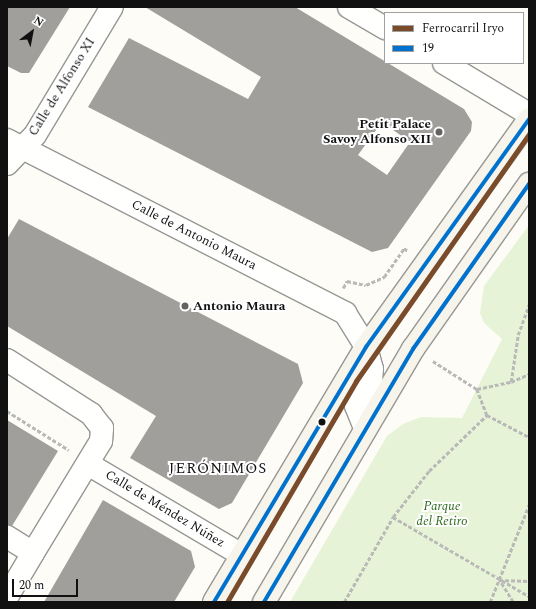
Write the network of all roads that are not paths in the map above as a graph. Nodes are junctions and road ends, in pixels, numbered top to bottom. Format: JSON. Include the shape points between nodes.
{"nodes":[{"id":1,"x":112,"y":7,"type":"edge"},
{"id":2,"x":349,"y":7,"type":"edge"},
{"id":3,"x":384,"y":27,"type":"edge"},
{"id":4,"x":446,"y":64,"type":"edge"},
{"id":5,"x":529,"y":114,"type":"edge"},
{"id":6,"x":529,"y":118,"type":"edge"},
{"id":7,"x":15,"y":144,"type":"edge"},
{"id":8,"x":7,"y":164,"type":"edge"},
{"id":9,"x":529,"y":184,"type":"edge"},
{"id":10,"x":366,"y":346,"type":"junction"},
{"id":11,"x":7,"y":360,"type":"edge"},
{"id":12,"x":365,"y":428,"type":"junction"},
{"id":13,"x":88,"y":464,"type":"junction"},
{"id":14,"x":7,"y":537,"type":"edge"},
{"id":15,"x":33,"y":553,"type":"junction"},
{"id":16,"x":242,"y":555,"type":"junction"},
{"id":17,"x":7,"y":597,"type":"edge"},
{"id":18,"x":214,"y":602,"type":"edge"},
{"id":19,"x":264,"y":602,"type":"edge"}],
"edges":[{"from":1,"to":7,"type":"street","name":"Calle de Alfonso XI","via":[[35,135]]},
{"from":2,"to":3,"type":"street"},
{"from":4,"to":5,"type":"street"},
{"from":6,"to":10,"type":"main road"},
{"from":7,"to":8,"type":"street","name":"Calle de Alfonso XI"},
{"from":7,"to":10,"type":"street","name":"Calle de Antonio Maura","via":[[345,313]]},
{"from":9,"to":12,"type":"main road","via":[[413,349]]},
{"from":10,"to":12,"type":"street","via":[[371,380],[356,406]]},
{"from":10,"to":16,"type":"main road"},
{"from":11,"to":13,"type":"street","via":[[91,414],[102,428],[101,442]]},
{"from":12,"to":19,"type":"main road"},
{"from":13,"to":15,"type":"street"},
{"from":13,"to":16,"type":"street","name":"Calle de Méndez Núñez"},
{"from":14,"to":15,"type":"street"},
{"from":15,"to":17,"type":"street"},
{"from":16,"to":18,"type":"main road"}]}
